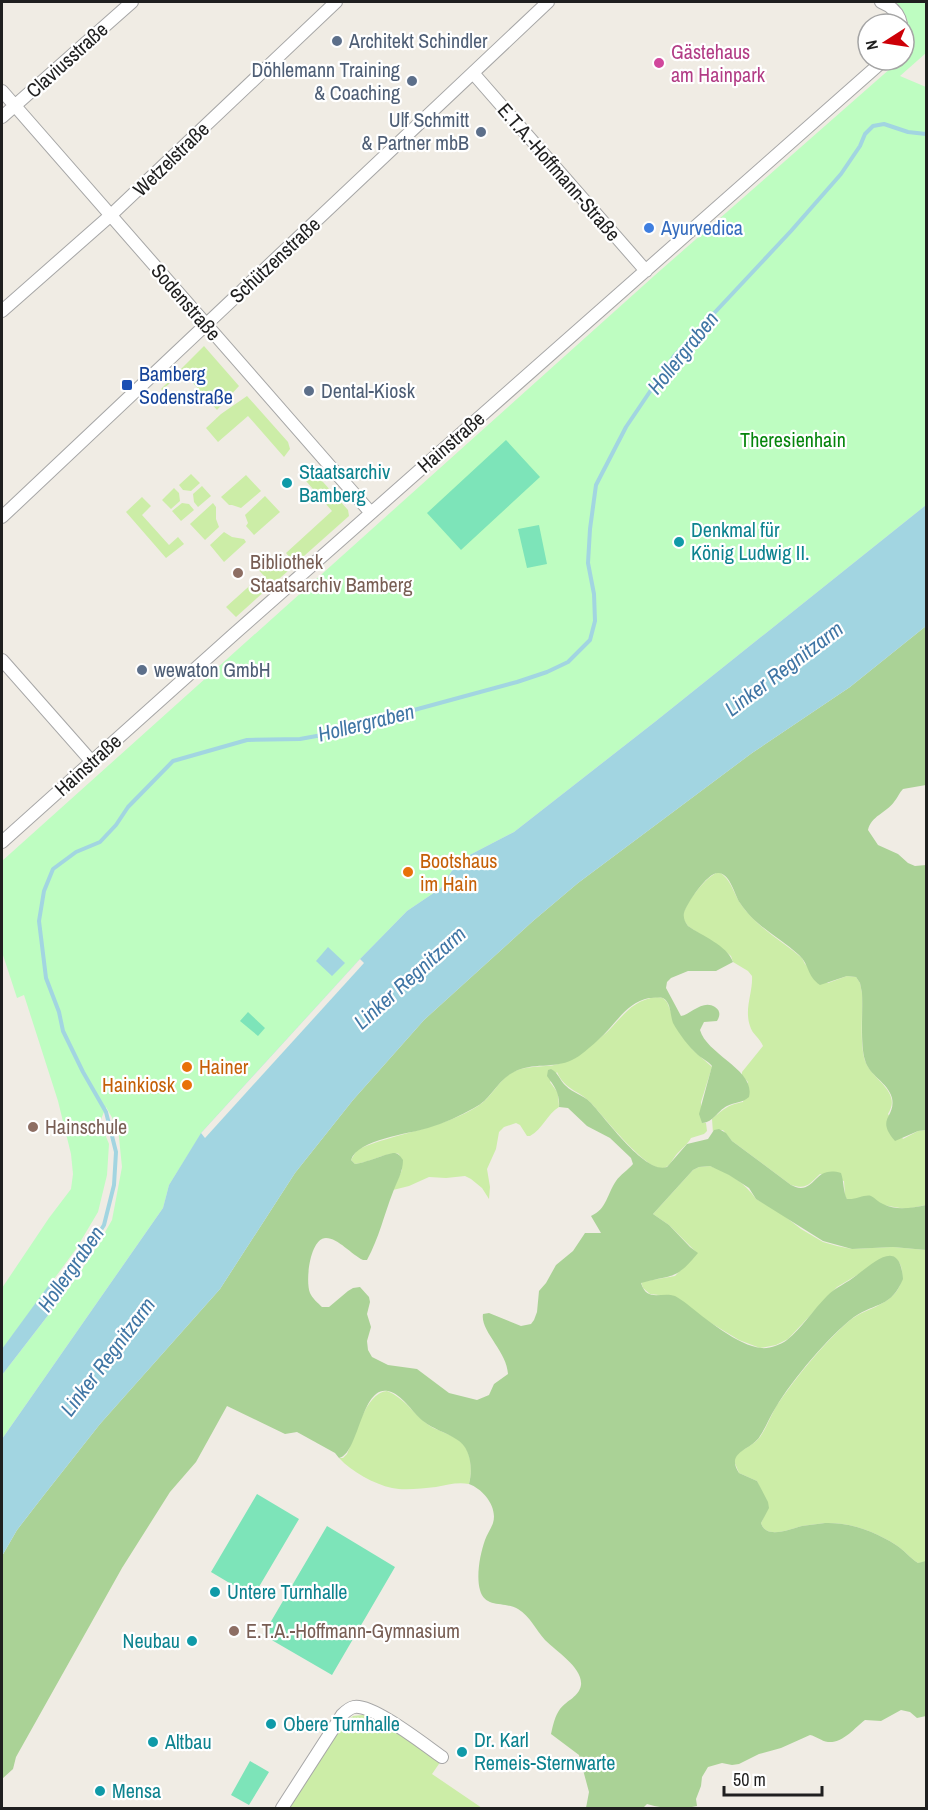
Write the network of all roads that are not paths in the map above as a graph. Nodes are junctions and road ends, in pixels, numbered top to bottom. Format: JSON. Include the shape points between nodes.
{"nodes":[{"id":1,"x":132,"y":2,"type":"edge"},
{"id":2,"x":336,"y":2,"type":"edge"},
{"id":3,"x":548,"y":2,"type":"edge"},
{"id":4,"x":881,"y":2,"type":"edge"},
{"id":5,"x":896,"y":12,"type":"edge"},
{"id":6,"x":870,"y":72,"type":"edge"},
{"id":7,"x":473,"y":73,"type":"junction"},
{"id":8,"x":2,"y":90,"type":"edge"},
{"id":9,"x":14,"y":106,"type":"junction"},
{"id":10,"x":2,"y":117,"type":"edge"},
{"id":11,"x":111,"y":215,"type":"junction"},
{"id":12,"x":646,"y":271,"type":"junction"},
{"id":13,"x":2,"y":311,"type":"edge"},
{"id":14,"x":206,"y":326,"type":"junction"},
{"id":15,"x":371,"y":513,"type":"junction"},
{"id":16,"x":2,"y":517,"type":"edge"},
{"id":17,"x":2,"y":660,"type":"edge"},
{"id":18,"x":92,"y":762,"type":"junction"},
{"id":19,"x":2,"y":842,"type":"edge"},
{"id":20,"x":442,"y":1757,"type":"dead end"},
{"id":21,"x":282,"y":1809,"type":"edge"}],
"edges":[{"from":1,"to":9,"type":"street","name":"Claviusstraße"},
{"from":2,"to":11,"type":"street","name":"Wetzelstraße"},
{"from":3,"to":7,"type":"street","name":"Schützenstraße"},
{"from":4,"to":5,"type":"street"},
{"from":6,"to":12,"type":"street","name":"Hainstraße"},
{"from":7,"to":12,"type":"street","name":"E.T.A.-Hoffmann-Straße"},
{"from":7,"to":14,"type":"street","name":"Schützenstraße"},
{"from":8,"to":9,"type":"street","name":"Sodenstraße"},
{"from":9,"to":10,"type":"street","name":"Claviusstraße"},
{"from":9,"to":11,"type":"street","name":"Sodenstraße"},
{"from":11,"to":13,"type":"street","name":"Wetzelstraße"},
{"from":11,"to":14,"type":"street","name":"Sodenstraße"},
{"from":12,"to":15,"type":"street","name":"Hainstraße"},
{"from":14,"to":15,"type":"street","name":"Sodenstraße"},
{"from":14,"to":16,"type":"street","name":"Schützenstraße"},
{"from":15,"to":18,"type":"street","name":"Hainstraße"},
{"from":17,"to":18,"type":"street"},
{"from":18,"to":19,"type":"street","name":"Hainstraße"},
{"from":20,"to":21,"type":"street","via":[[394,1723],[354,1707],[342,1715]]}]}
